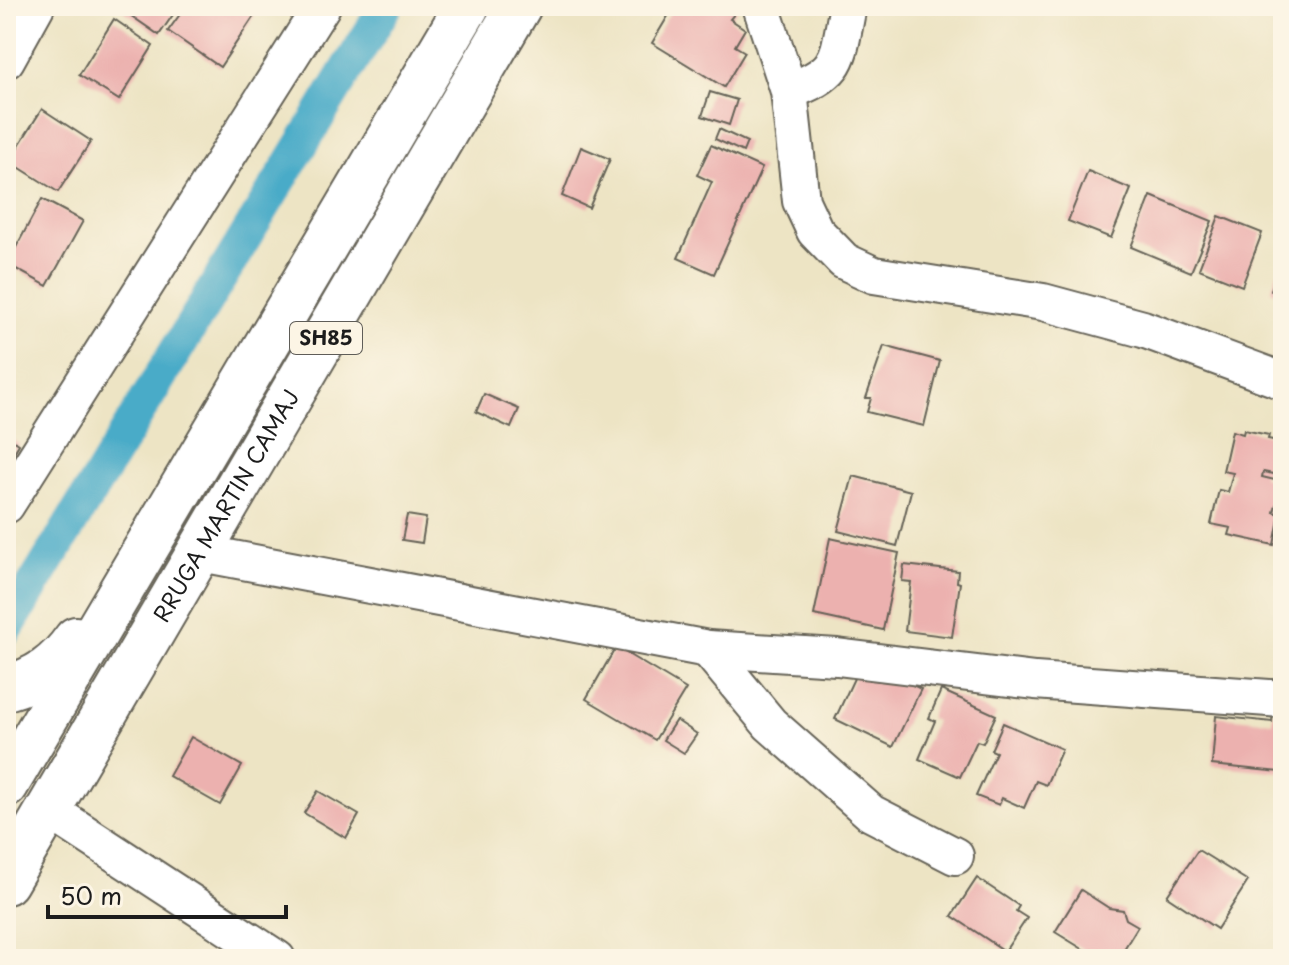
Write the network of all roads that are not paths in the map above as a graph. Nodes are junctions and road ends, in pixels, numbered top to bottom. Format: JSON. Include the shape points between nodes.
{"nodes":[{"id":1,"x":36,"y":6,"type":"edge"},
{"id":2,"x":322,"y":6,"type":"edge"},
{"id":3,"x":467,"y":6,"type":"edge"},
{"id":4,"x":519,"y":6,"type":"edge"},
{"id":5,"x":761,"y":6,"type":"edge"},
{"id":6,"x":848,"y":6,"type":"edge"},
{"id":7,"x":6,"y":60,"type":"edge"},
{"id":8,"x":789,"y":91,"type":"junction"},
{"id":9,"x":1283,"y":381,"type":"edge"},
{"id":10,"x":6,"y":505,"type":"edge"},
{"id":11,"x":201,"y":553,"type":"junction"},
{"id":12,"x":119,"y":595,"type":"junction"},
{"id":13,"x":708,"y":649,"type":"junction"},
{"id":14,"x":6,"y":688,"type":"edge"},
{"id":15,"x":1283,"y":699,"type":"edge"},
{"id":16,"x":6,"y":785,"type":"edge"},
{"id":17,"x":49,"y":810,"type":"junction"},
{"id":18,"x":955,"y":856,"type":"dead end"},
{"id":19,"x":6,"y":882,"type":"edge"},
{"id":20,"x":277,"y":959,"type":"edge"}],
"edges":[{"from":1,"to":7,"type":"street"},
{"from":2,"to":10,"type":"street"},
{"from":3,"to":12,"type":"highway","number":"SH85"},
{"from":4,"to":11,"type":"highway","name":"RRUGA MARTIN CAMAJ","number":"SH85"},
{"from":5,"to":8,"type":"street"},
{"from":6,"to":8,"type":"street","via":[[833,65],[821,79]]},
{"from":8,"to":9,"type":"street","via":[[801,201],[815,231],[844,261],[874,275],[1043,302],[1143,329]]},
{"from":11,"to":13,"type":"street"},
{"from":11,"to":17,"type":"highway","name":"RRUGA MARTIN CAMAJ","number":"SH85"},
{"from":12,"to":14,"type":"highway","via":[[89,619],[62,660],[42,675]]},
{"from":12,"to":16,"type":"highway","number":"SH85"},
{"from":13,"to":15,"type":"street"},
{"from":13,"to":18,"type":"street","via":[[770,724],[871,813]]},
{"from":17,"to":19,"type":"highway","name":"RRUGA MARTIN CAMAJ","number":"SH85"},
{"from":17,"to":20,"type":"street"}]}
